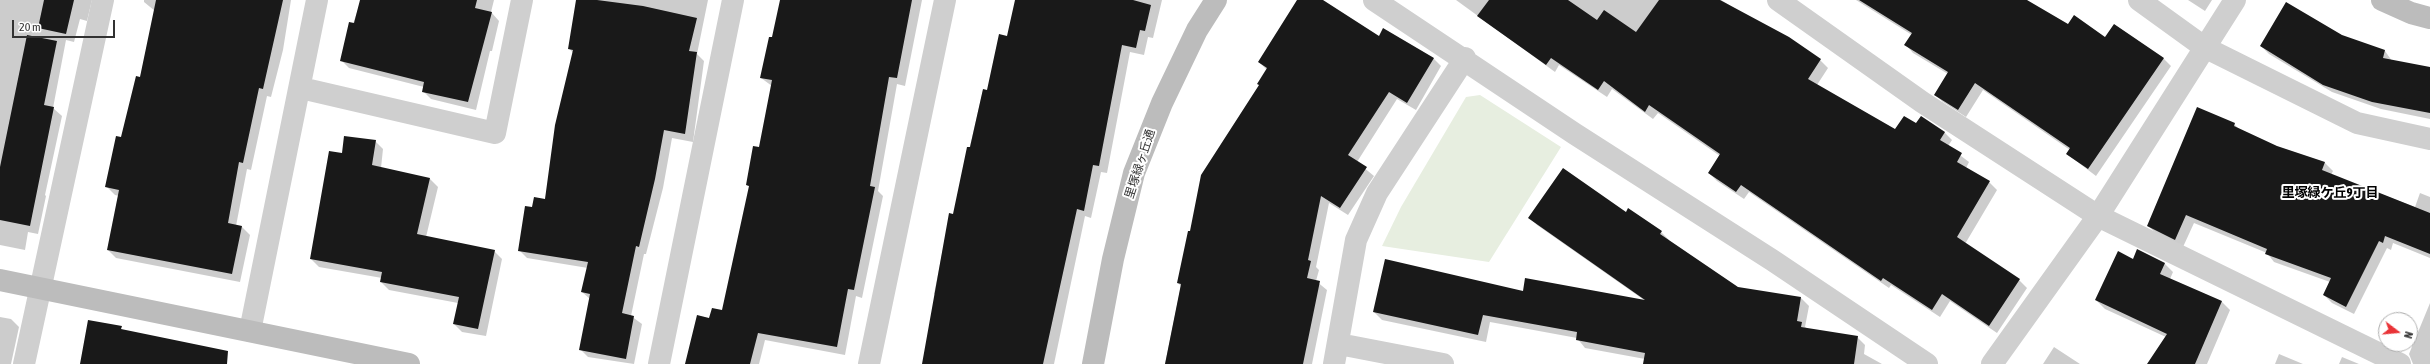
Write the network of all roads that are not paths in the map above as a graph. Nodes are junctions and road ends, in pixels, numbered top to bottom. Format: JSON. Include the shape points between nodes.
{"nodes":[{"id":1,"x":103,"y":0,"type":"edge"},
{"id":2,"x":317,"y":0,"type":"edge"},
{"id":3,"x":522,"y":0,"type":"edge"},
{"id":4,"x":733,"y":0,"type":"edge"},
{"id":5,"x":945,"y":0,"type":"edge"},
{"id":6,"x":1216,"y":0,"type":"edge"},
{"id":7,"x":1374,"y":0,"type":"edge"},
{"id":8,"x":1778,"y":0,"type":"edge"},
{"id":9,"x":2139,"y":0,"type":"edge"},
{"id":10,"x":2235,"y":0,"type":"edge"},
{"id":11,"x":2382,"y":0,"type":"edge"},
{"id":12,"x":2430,"y":18,"type":"edge"},
{"id":13,"x":2204,"y":47,"type":"junction"},
{"id":14,"x":1465,"y":58,"type":"junction"},
{"id":15,"x":301,"y":88,"type":"junction"},
{"id":16,"x":2430,"y":139,"type":"edge"},
{"id":17,"x":2098,"y":216,"type":"junction"},
{"id":18,"x":0,"y":280,"type":"edge"},
{"id":19,"x":40,"y":288,"type":"junction"},
{"id":20,"x":250,"y":331,"type":"junction"},
{"id":21,"x":1337,"y":354,"type":"edge"},
{"id":22,"x":24,"y":364,"type":"edge"},
{"id":23,"x":409,"y":364,"type":"edge"},
{"id":24,"x":659,"y":364,"type":"edge"},
{"id":25,"x":869,"y":364,"type":"edge"},
{"id":26,"x":1093,"y":364,"type":"edge"},
{"id":27,"x":1443,"y":364,"type":"edge"},
{"id":28,"x":1927,"y":364,"type":"edge"},
{"id":29,"x":1992,"y":364,"type":"edge"},
{"id":30,"x":2400,"y":364,"type":"edge"}],
"edges":[{"from":1,"to":19,"type":"street"},
{"from":2,"to":15,"type":"street"},
{"from":3,"to":15,"type":"street","via":[[495,133]]},
{"from":4,"to":24,"type":"street"},
{"from":5,"to":25,"type":"street"},
{"from":6,"to":26,"type":"street","name":"里塚緑ヶ丘通","via":[[1197,30],[1162,103],[1134,174],[1113,259]]},
{"from":7,"to":14,"type":"street"},
{"from":8,"to":17,"type":"street","via":[[1922,102]]},
{"from":9,"to":13,"type":"street"},
{"from":10,"to":13,"type":"street"},
{"from":11,"to":12,"type":"street"},
{"from":13,"to":16,"type":"street","via":[[2357,123]]},
{"from":13,"to":17,"type":"street"},
{"from":14,"to":21,"type":"street","via":[[1377,193],[1356,240]]},
{"from":14,"to":28,"type":"street","via":[[1576,134],[1772,260]]},
{"from":15,"to":20,"type":"street"},
{"from":17,"to":29,"type":"street"},
{"from":17,"to":30,"type":"street"},
{"from":18,"to":19,"type":"street"},
{"from":19,"to":20,"type":"street"},
{"from":19,"to":22,"type":"street"},
{"from":20,"to":23,"type":"street"},
{"from":21,"to":27,"type":"street"}]}
